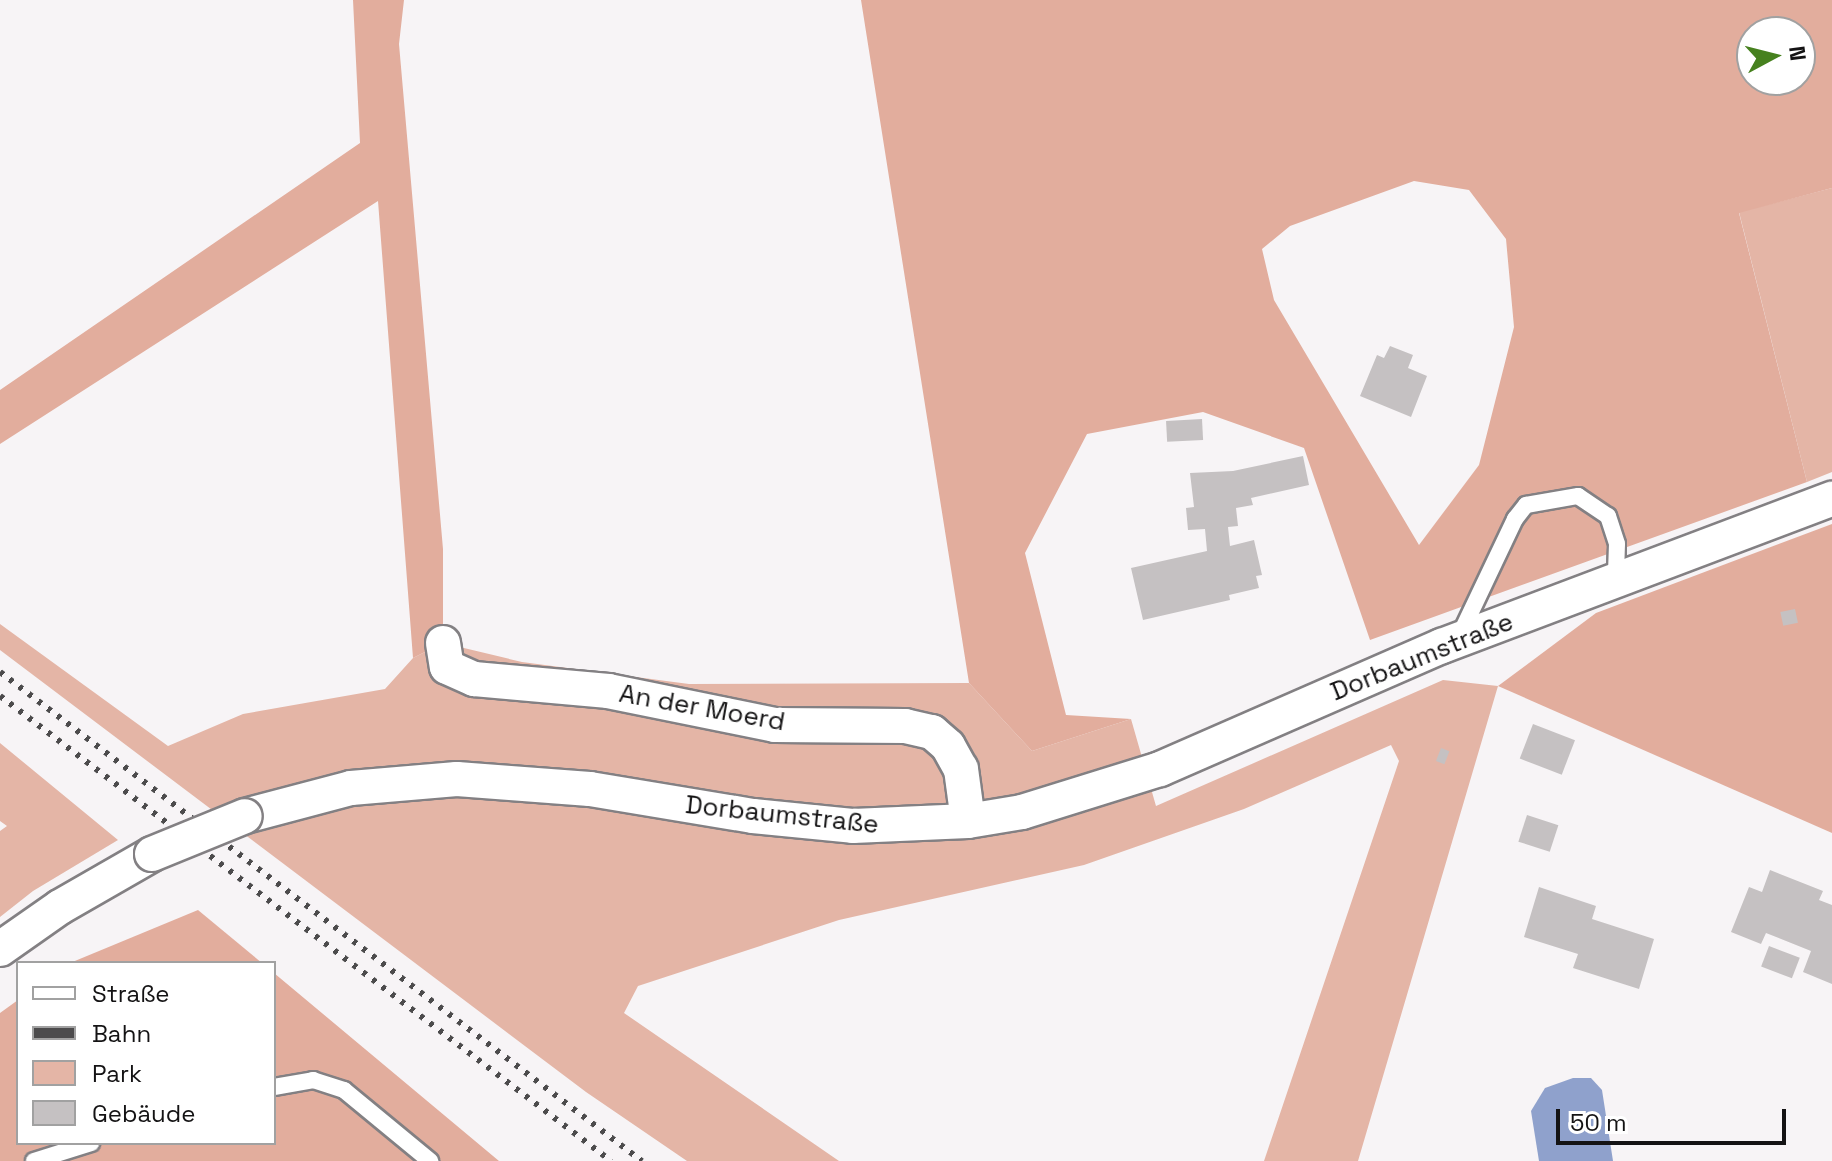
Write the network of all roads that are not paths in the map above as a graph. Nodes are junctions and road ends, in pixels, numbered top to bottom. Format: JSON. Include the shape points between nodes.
{"nodes":[{"id":1,"x":1832,"y":499,"type":"edge"},
{"id":2,"x":1616,"y":581,"type":"junction"},
{"id":3,"x":1457,"y":641,"type":"junction"},
{"id":4,"x":443,"y":643,"type":"dead end"},
{"id":5,"x":968,"y":821,"type":"junction"},
{"id":6,"x":0,"y":949,"type":"edge"},
{"id":7,"x":276,"y":1087,"type":"edge"},
{"id":8,"x":85,"y":1145,"type":"edge"},
{"id":9,"x":34,"y":1161,"type":"edge"},
{"id":10,"x":430,"y":1161,"type":"edge"}],
"edges":[{"from":1,"to":2,"type":"street","name":"Dorbaumstraße"},
{"from":2,"to":3,"type":"street","name":"Dorbaumstraße"},
{"from":2,"to":3,"type":"lane","via":[[1617,544],[1608,516],[1578,496],[1526,505]]},
{"from":3,"to":5,"type":"street","name":"Dorbaumstraße","via":[[1145,775],[1086,796]]},
{"from":4,"to":5,"type":"street","name":"An der Moerd","via":[[447,667],[474,679],[608,691],[775,725],[905,726],[932,732],[961,769]]},
{"from":5,"to":6,"type":"street","name":"Dorbaumstraße","bridge":true,"via":[[896,827],[810,823],[590,789],[457,779],[351,788],[245,816],[152,854]]},
{"from":7,"to":10,"type":"lane","via":[[313,1080],[344,1090]]},
{"from":8,"to":9,"type":"lane"}]}
